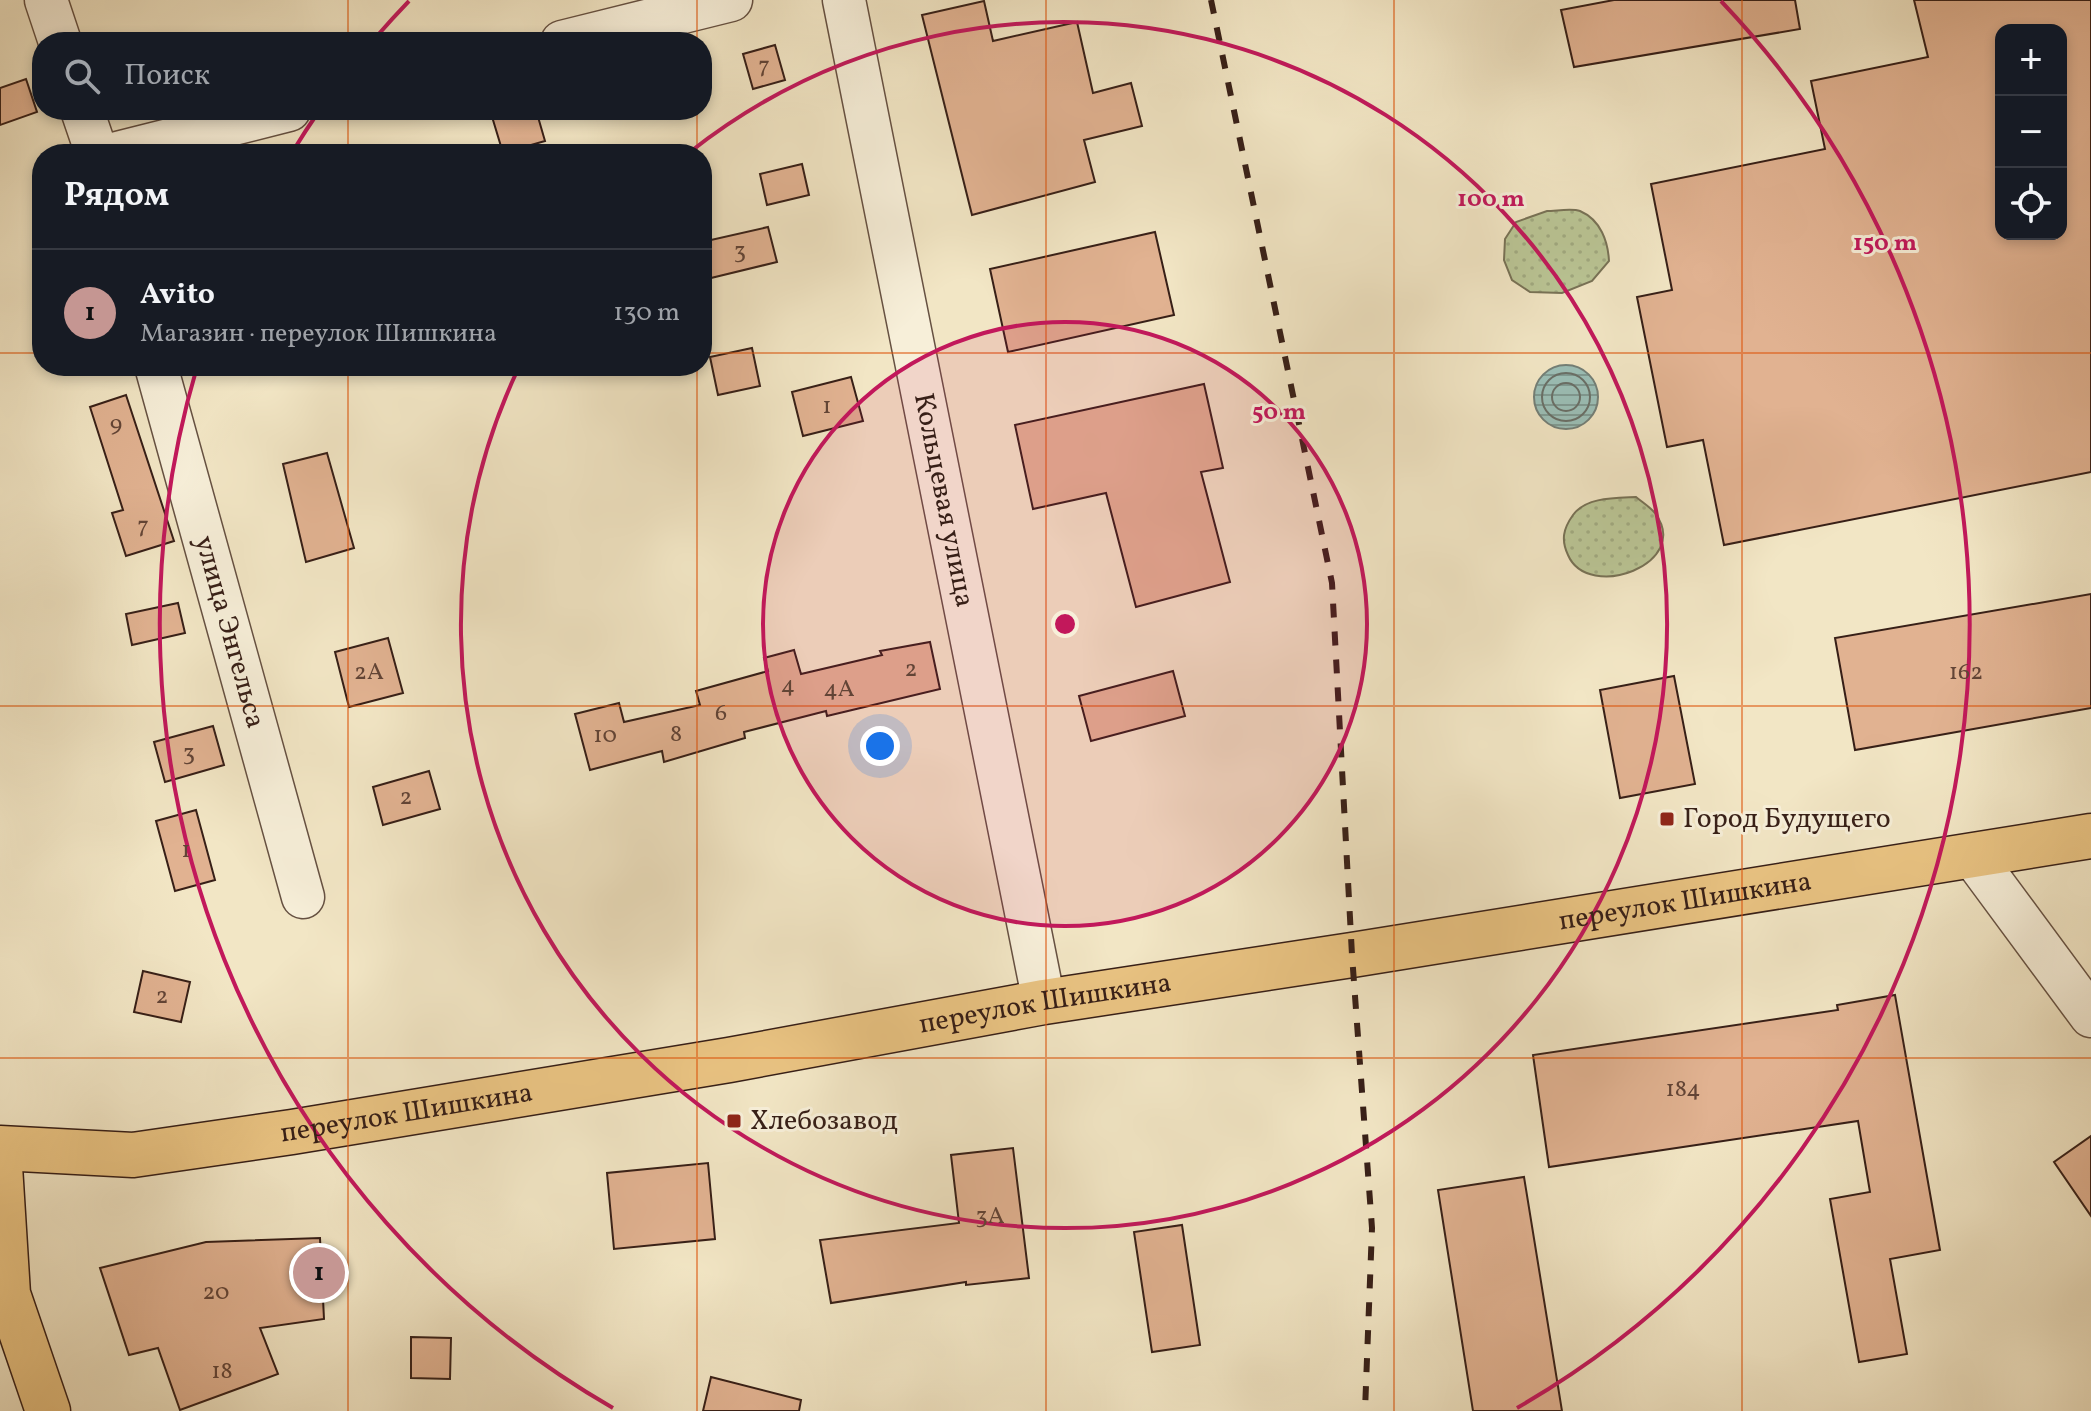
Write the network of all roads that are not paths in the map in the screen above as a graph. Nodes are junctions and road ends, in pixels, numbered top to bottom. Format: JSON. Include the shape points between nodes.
{"nodes":[{"id":1,"x":46,"y":0,"type":"edge"},
{"id":2,"x":731,"y":0,"type":"edge"},
{"id":3,"x":844,"y":0,"type":"edge"},
{"id":4,"x":57,"y":32,"type":"edge"},
{"id":5,"x":602,"y":32,"type":"edge"},
{"id":6,"x":85,"y":120,"type":"edge"},
{"id":7,"x":249,"y":120,"type":"edge"},
{"id":8,"x":94,"y":144,"type":"edge"},
{"id":9,"x":153,"y":144,"type":"edge"},
{"id":10,"x":159,"y":376,"type":"edge"},
{"id":11,"x":2091,"y":836,"type":"edge"},
{"id":12,"x":1972,"y":855,"type":"junction"},
{"id":13,"x":303,"y":897,"type":"dead end"},
{"id":14,"x":1044,"y":1002,"type":"junction"},
{"id":15,"x":2091,"y":1016,"type":"edge"},
{"id":16,"x":0,"y":1148,"type":"edge"},
{"id":17,"x":0,"y":1166,"type":"edge"},
{"id":18,"x":48,"y":1411,"type":"edge"}],
"edges":[{"from":1,"to":4,"type":"street"},
{"from":2,"to":5,"type":"street"},
{"from":3,"to":14,"type":"street","name":"Кольцевая улица"},
{"from":6,"to":8,"type":"street"},
{"from":7,"to":9,"type":"street"},
{"from":10,"to":13,"type":"street","name":"улица Энгельса"},
{"from":11,"to":12,"type":"main road","name":"переулок Шишкина"},
{"from":12,"to":14,"type":"main road","name":"переулок Шишкина"},
{"from":12,"to":15,"type":"street"},
{"from":14,"to":16,"type":"main road","name":"переулок Шишкина","via":[[729,1060],[133,1155]]},
{"from":17,"to":18,"type":"main road","via":[[8,1294]]}]}
